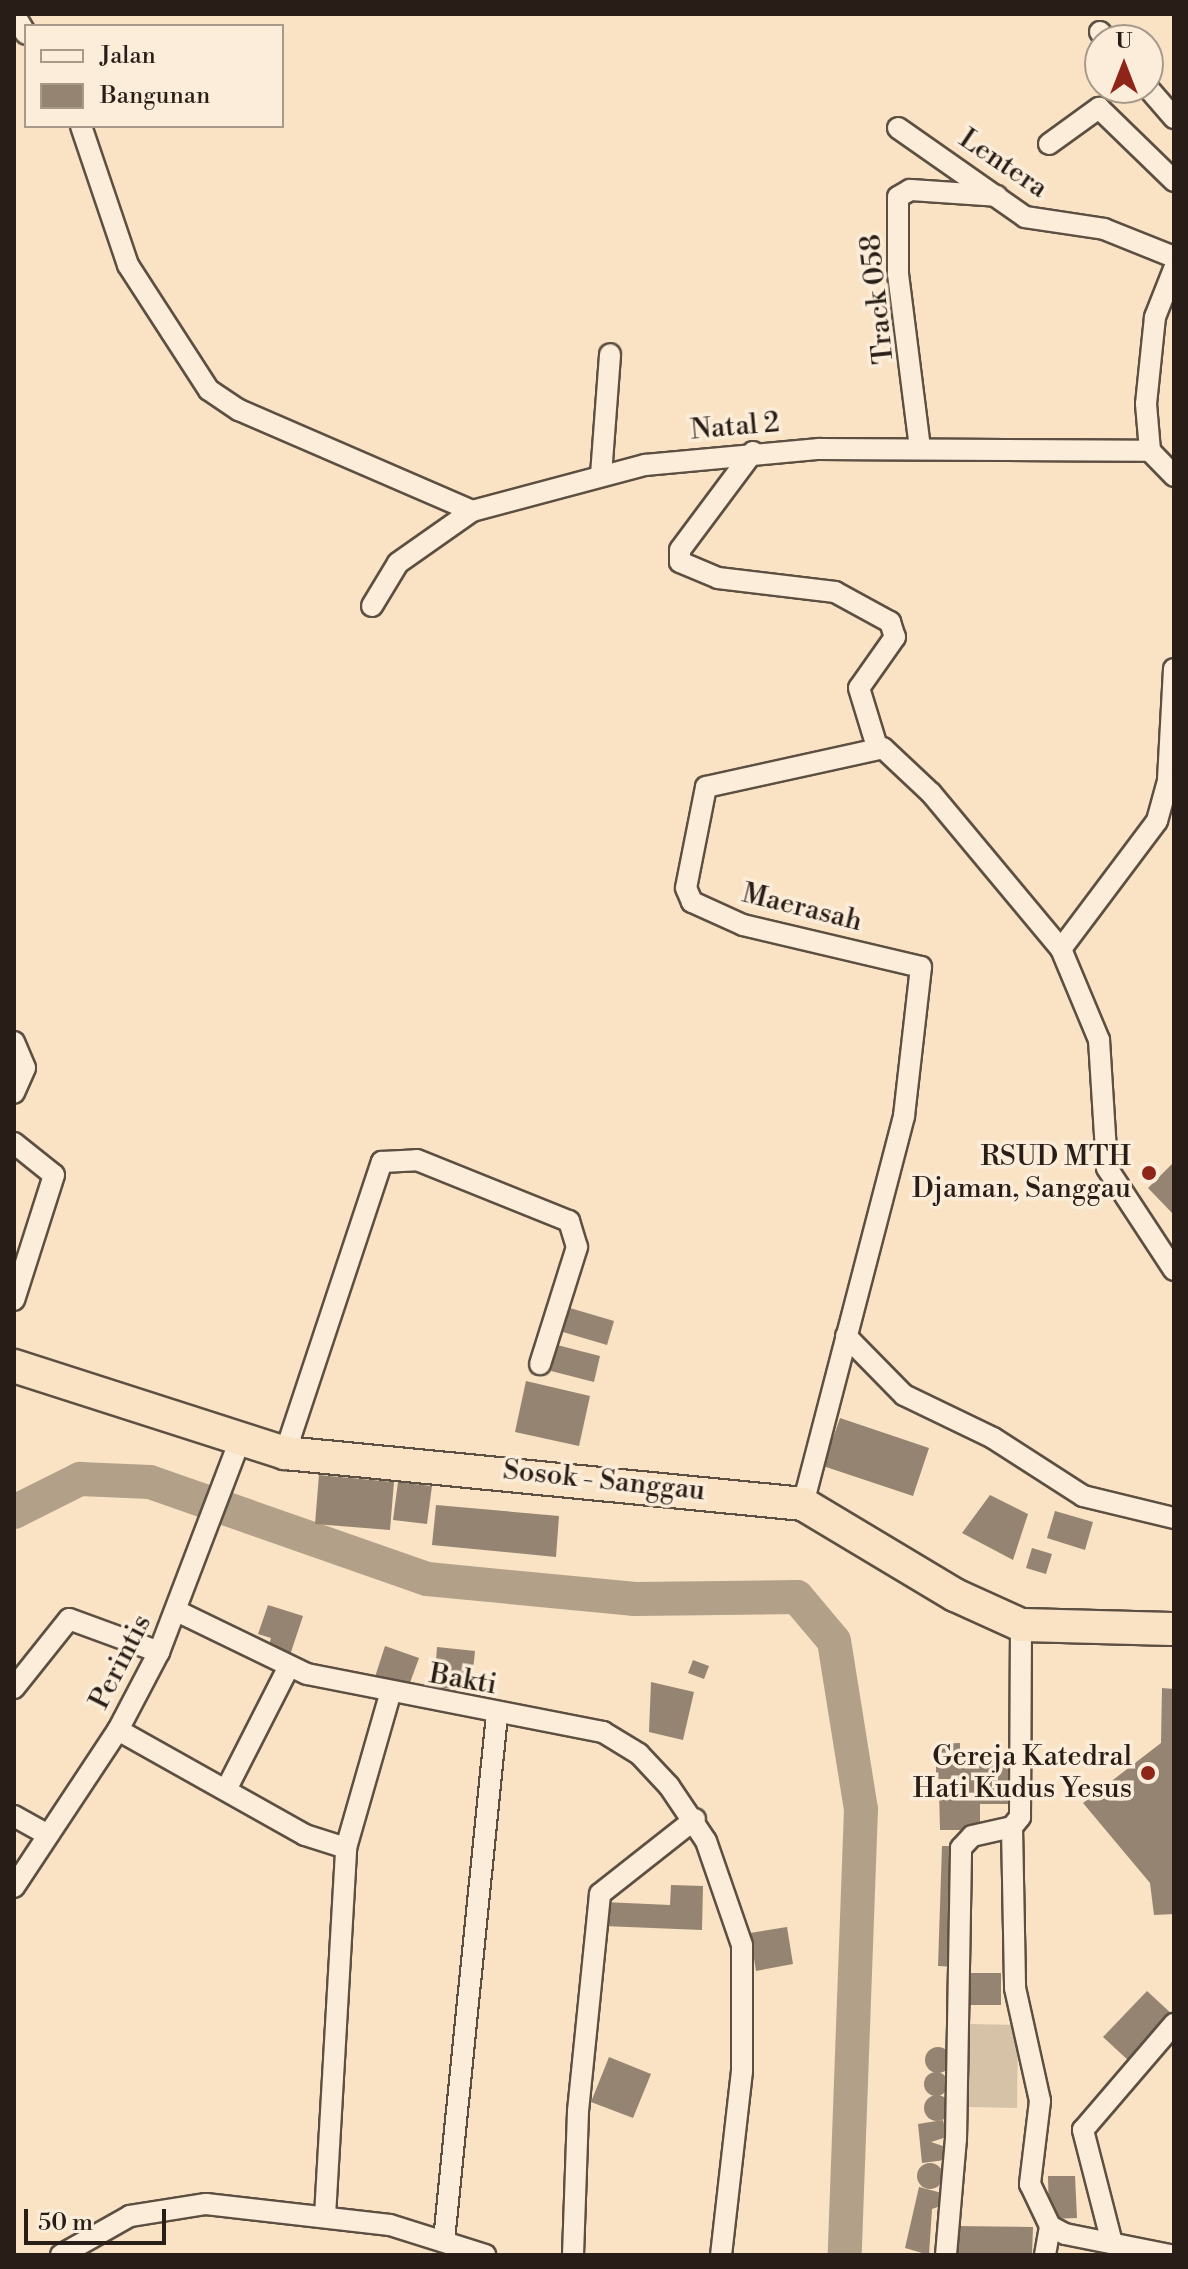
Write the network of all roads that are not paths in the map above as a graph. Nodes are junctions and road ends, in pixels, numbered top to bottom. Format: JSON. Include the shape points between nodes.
{"nodes":[{"id":1,"x":82,"y":128,"type":"edge"},
{"id":2,"x":898,"y":128,"type":"dead end"},
{"id":3,"x":1049,"y":144,"type":"dead end"},
{"id":4,"x":1174,"y":181,"type":"edge"},
{"id":5,"x":997,"y":196,"type":"junction"},
{"id":6,"x":1174,"y":257,"type":"edge"},
{"id":7,"x":1174,"y":269,"type":"edge"},
{"id":8,"x":610,"y":354,"type":"dead end"},
{"id":9,"x":920,"y":448,"type":"junction"},
{"id":10,"x":753,"y":452,"type":"junction"},
{"id":11,"x":1161,"y":460,"type":"edge"},
{"id":12,"x":601,"y":475,"type":"junction"},
{"id":13,"x":1174,"y":476,"type":"edge"},
{"id":14,"x":472,"y":511,"type":"junction"},
{"id":15,"x":372,"y":606,"type":"dead end"},
{"id":16,"x":1174,"y":669,"type":"edge"},
{"id":17,"x":1170,"y":713,"type":"edge"},
{"id":18,"x":877,"y":747,"type":"junction"},
{"id":19,"x":1061,"y":949,"type":"junction"},
{"id":20,"x":14,"y":1042,"type":"edge"},
{"id":21,"x":14,"y":1093,"type":"edge"},
{"id":22,"x":14,"y":1143,"type":"edge"},
{"id":23,"x":1174,"y":1270,"type":"edge"},
{"id":24,"x":14,"y":1300,"type":"edge"},
{"id":25,"x":846,"y":1336,"type":"junction"},
{"id":26,"x":540,"y":1364,"type":"dead end"},
{"id":27,"x":14,"y":1366,"type":"edge"},
{"id":28,"x":239,"y":1443,"type":"junction"},
{"id":29,"x":285,"y":1453,"type":"junction"},
{"id":30,"x":803,"y":1504,"type":"junction"},
{"id":31,"x":1174,"y":1518,"type":"edge"},
{"id":32,"x":177,"y":1611,"type":"junction"},
{"id":33,"x":1021,"y":1625,"type":"junction"},
{"id":34,"x":1174,"y":1629,"type":"edge"},
{"id":35,"x":159,"y":1652,"type":"junction"},
{"id":36,"x":288,"y":1668,"type":"junction"},
{"id":37,"x":14,"y":1688,"type":"edge"},
{"id":38,"x":390,"y":1695,"type":"junction"},
{"id":39,"x":497,"y":1715,"type":"junction"},
{"id":40,"x":118,"y":1730,"type":"junction"},
{"id":41,"x":228,"y":1786,"type":"junction"},
{"id":42,"x":14,"y":1816,"type":"edge"},
{"id":43,"x":695,"y":1819,"type":"junction"},
{"id":44,"x":1012,"y":1827,"type":"junction"},
{"id":45,"x":48,"y":1835,"type":"junction"},
{"id":46,"x":346,"y":1848,"type":"junction"},
{"id":47,"x":14,"y":1887,"type":"edge"},
{"id":48,"x":1174,"y":2024,"type":"edge"},
{"id":49,"x":325,"y":2216,"type":"junction"},
{"id":50,"x":1050,"y":2226,"type":"junction"},
{"id":51,"x":1112,"y":2243,"type":"junction"},
{"id":52,"x":449,"y":2246,"type":"edge"},
{"id":53,"x":61,"y":2255,"type":"edge"},
{"id":54,"x":485,"y":2255,"type":"edge"},
{"id":55,"x":573,"y":2255,"type":"edge"},
{"id":56,"x":721,"y":2255,"type":"edge"},
{"id":57,"x":946,"y":2255,"type":"edge"},
{"id":58,"x":1045,"y":2255,"type":"edge"},
{"id":59,"x":1170,"y":2255,"type":"edge"}],
"edges":[{"from":1,"to":14,"type":"street","via":[[128,265],[209,390],[239,410]]},
{"from":2,"to":5,"type":"street","name":"Lentera"},
{"from":3,"to":4,"type":"street","via":[[1099,108]]},
{"from":5,"to":6,"type":"street","name":"Lentera","via":[[1036,222],[1104,229]]},
{"from":5,"to":9,"type":"street","name":"Track 058","via":[[910,190],[898,197],[898,273]]},
{"from":7,"to":11,"type":"street","via":[[1150,342]]},
{"from":8,"to":12,"type":"street"},
{"from":9,"to":10,"type":"street","name":"Natal 2"},
{"from":9,"to":11,"type":"street","name":"Natal 2"},
{"from":10,"to":12,"type":"street","name":"Natal 2"},
{"from":10,"to":18,"type":"street","via":[[680,550],[680,562],[718,578],[835,592],[890,622],[895,637],[859,688]]},
{"from":11,"to":13,"type":"street"},
{"from":12,"to":14,"type":"street","name":"Natal 2"},
{"from":14,"to":15,"type":"street","name":"Natal 2","via":[[408,553]]},
{"from":16,"to":17,"type":"street"},
{"from":17,"to":19,"type":"street","via":[[1168,781],[1157,821]]},
{"from":18,"to":19,"type":"street","via":[[931,793]]},
{"from":18,"to":25,"type":"street","name":"Maerasah","via":[[706,787],[686,888],[692,902],[743,925],[921,967],[904,1116]]},
{"from":19,"to":23,"type":"street","via":[[1099,1040],[1107,1168]]},
{"from":20,"to":21,"type":"street","via":[[25,1068]]},
{"from":22,"to":24,"type":"street","via":[[54,1175]]},
{"from":25,"to":30,"type":"street","name":"Maerasah"},
{"from":25,"to":31,"type":"street","via":[[904,1395],[993,1438],[1083,1496]]},
{"from":26,"to":29,"type":"street","via":[[577,1247],[569,1221],[417,1160],[382,1162]]},
{"from":27,"to":28,"type":"highway","name":"Sosok - Sanggau"},
{"from":28,"to":29,"type":"highway","name":"Sosok - Sanggau"},
{"from":28,"to":32,"type":"street","name":"Perintis"},
{"from":29,"to":30,"type":"highway","name":"Sosok - Sanggau"},
{"from":30,"to":33,"type":"highway","name":"Sosok - Sanggau","via":[[955,1595]]},
{"from":32,"to":35,"type":"street","name":"Perintis"},
{"from":32,"to":36,"type":"street","name":"Bakti"},
{"from":33,"to":34,"type":"highway","name":"Sosok - Sanggau"},
{"from":33,"to":44,"type":"street","via":[[1023,1798]]},
{"from":35,"to":37,"type":"street","via":[[69,1619]]},
{"from":35,"to":40,"type":"street","name":"Perintis"},
{"from":36,"to":38,"type":"street","name":"Bakti"},
{"from":36,"to":41,"type":"street"},
{"from":38,"to":39,"type":"street","name":"Bakti"},
{"from":38,"to":46,"type":"street"},
{"from":39,"to":43,"type":"street","name":"Bakti","via":[[618,1738]]},
{"from":39,"to":52,"type":"street"},
{"from":40,"to":41,"type":"street"},
{"from":40,"to":45,"type":"street","name":"Perintis"},
{"from":41,"to":46,"type":"street","via":[[305,1835]]},
{"from":42,"to":45,"type":"street"},
{"from":43,"to":55,"type":"street","via":[[600,1894],[578,2111]]},
{"from":43,"to":56,"type":"street","name":"Bakti","via":[[734,1913],[744,1992]]},
{"from":44,"to":50,"type":"street","via":[[1015,1988],[1040,2101],[1028,2171]]},
{"from":44,"to":57,"type":"street","via":[[972,1836],[961,1848],[956,2139]]},
{"from":45,"to":47,"type":"street","name":"Perintis"},
{"from":46,"to":49,"type":"street"},
{"from":48,"to":51,"type":"street","via":[[1083,2130]]},
{"from":49,"to":52,"type":"street"},
{"from":49,"to":53,"type":"street","via":[[206,2204],[159,2210],[103,2228]]},
{"from":50,"to":51,"type":"street"},
{"from":50,"to":58,"type":"street"},
{"from":51,"to":59,"type":"street"},
{"from":52,"to":54,"type":"street"}]}
